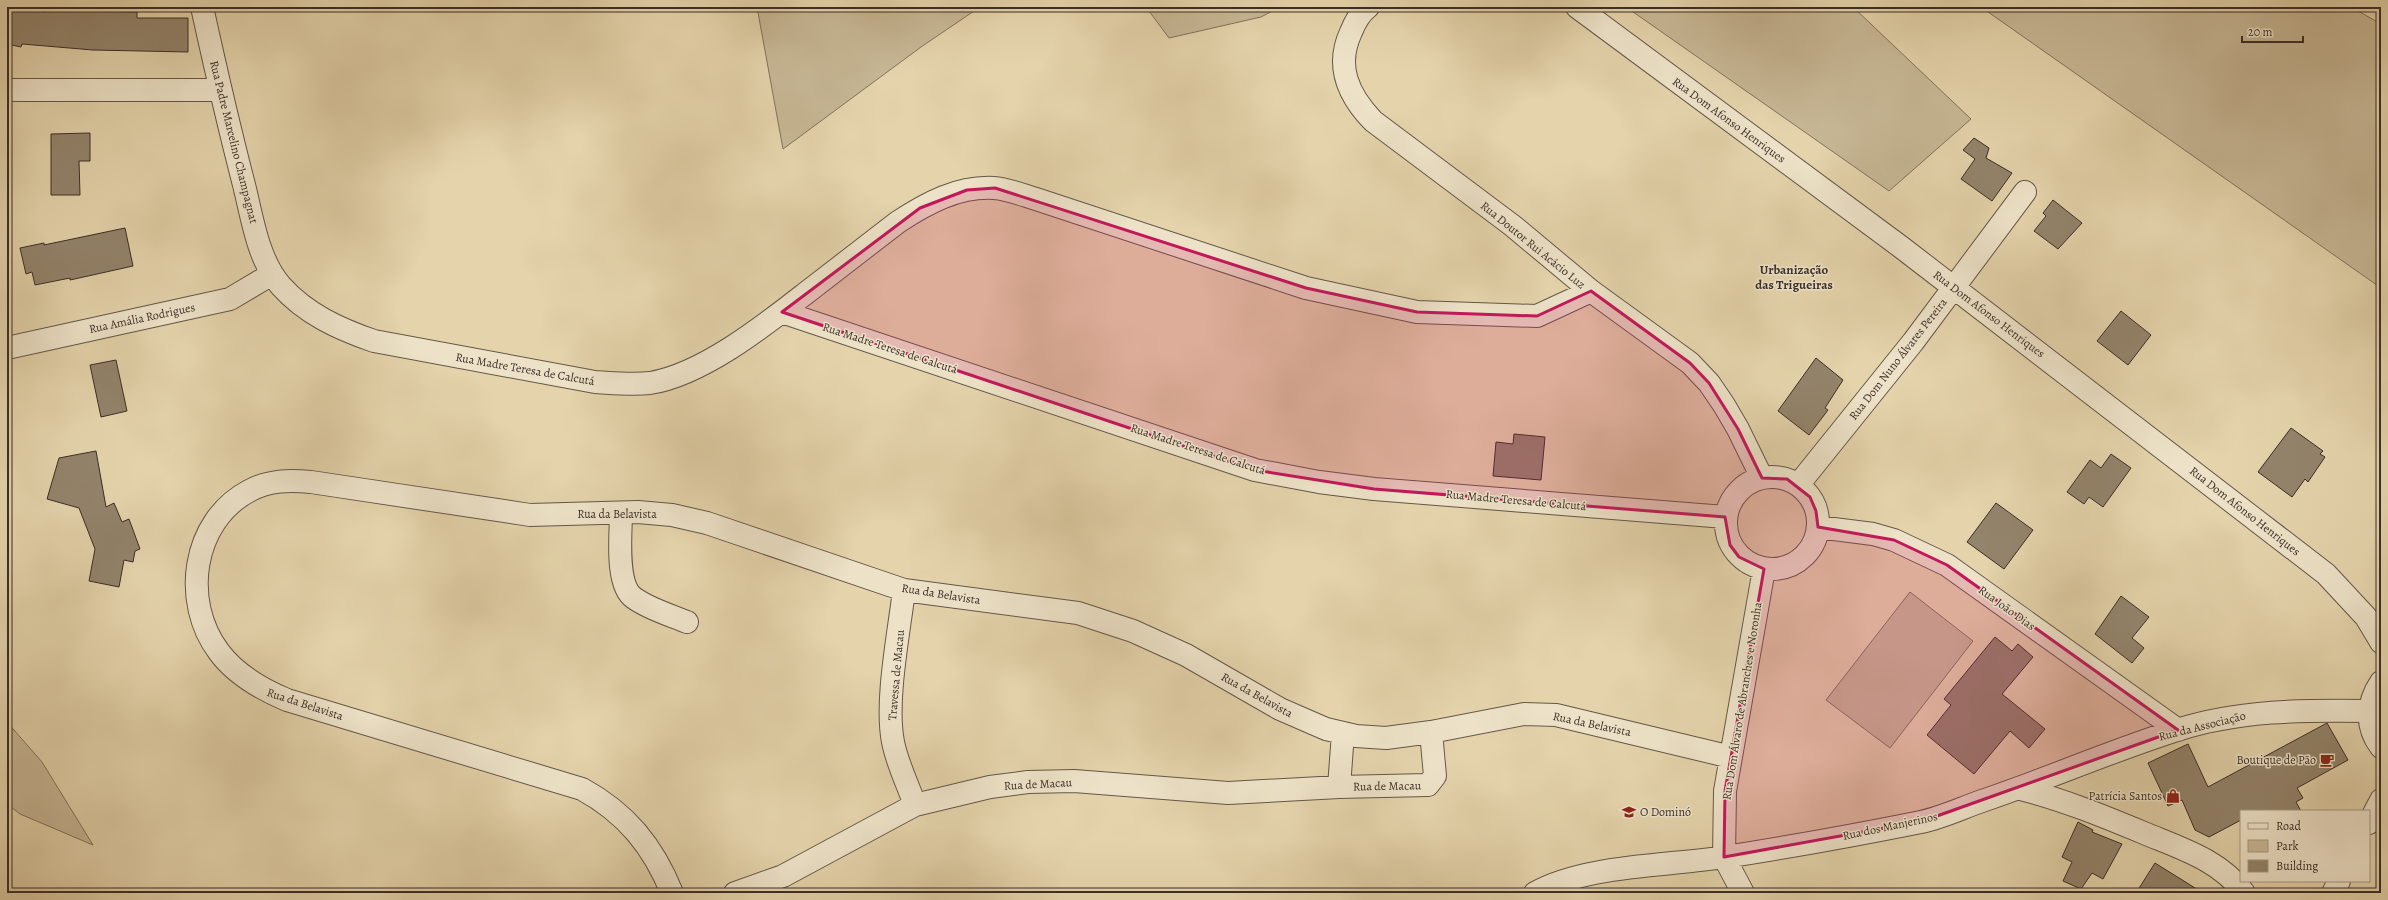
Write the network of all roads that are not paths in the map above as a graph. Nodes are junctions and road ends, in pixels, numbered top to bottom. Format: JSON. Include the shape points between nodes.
{"nodes":[{"id":1,"x":202,"y":7,"type":"edge"},
{"id":2,"x":1368,"y":7,"type":"edge"},
{"id":3,"x":1577,"y":7,"type":"edge"},
{"id":4,"x":7,"y":90,"type":"edge"},
{"id":5,"x":220,"y":90,"type":"junction"},
{"id":6,"x":2025,"y":192,"type":"dead end"},
{"id":7,"x":272,"y":274,"type":"junction"},
{"id":8,"x":1954,"y":288,"type":"junction"},
{"id":9,"x":1591,"y":292,"type":"junction"},
{"id":10,"x":782,"y":312,"type":"junction"},
{"id":11,"x":7,"y":348,"type":"edge"},
{"id":12,"x":1762,"y":478,"type":"junction"},
{"id":13,"x":1798,"y":485,"type":"junction"},
{"id":14,"x":621,"y":512,"type":"junction"},
{"id":15,"x":1725,"y":517,"type":"junction"},
{"id":16,"x":1818,"y":527,"type":"junction"},
{"id":17,"x":1764,"y":569,"type":"junction"},
{"id":18,"x":904,"y":590,"type":"junction"},
{"id":19,"x":687,"y":622,"type":"dead end"},
{"id":20,"x":2381,"y":642,"type":"edge"},
{"id":21,"x":2381,"y":682,"type":"edge"},
{"id":22,"x":2369,"y":711,"type":"junction"},
{"id":23,"x":2178,"y":730,"type":"junction"},
{"id":24,"x":1431,"y":732,"type":"junction"},
{"id":25,"x":1342,"y":733,"type":"junction"},
{"id":26,"x":2381,"y":747,"type":"edge"},
{"id":27,"x":1731,"y":757,"type":"junction"},
{"id":28,"x":1339,"y":787,"type":"junction"},
{"id":29,"x":2021,"y":789,"type":"junction"},
{"id":30,"x":2381,"y":800,"type":"edge"},
{"id":31,"x":915,"y":805,"type":"junction"},
{"id":32,"x":2370,"y":821,"type":"edge"},
{"id":33,"x":1724,"y":857,"type":"junction"},
{"id":34,"x":2338,"y":882,"type":"edge"},
{"id":35,"x":672,"y":893,"type":"edge"},
{"id":36,"x":735,"y":893,"type":"edge"},
{"id":37,"x":1535,"y":893,"type":"edge"},
{"id":38,"x":1743,"y":893,"type":"edge"},
{"id":39,"x":2244,"y":893,"type":"edge"},
{"id":40,"x":2333,"y":893,"type":"edge"}],
"edges":[{"from":1,"to":5,"type":"street","name":"Rua Padre Marcelino Champagnat"},
{"from":2,"to":9,"type":"street","name":"Rua Doutor Rui Acácio Luz","via":[[1355,23],[1344,47],[1344,76],[1359,106],[1373,121],[1513,226]]},
{"from":3,"to":8,"type":"street","name":"Rua Dom Afonso Henriques"},
{"from":4,"to":5,"type":"street"},
{"from":5,"to":7,"type":"street","name":"Rua Padre Marcelino Champagnat","via":[[258,240]]},
{"from":6,"to":8,"type":"street","name":"Rua Dom Nuno Álvares Pereira"},
{"from":7,"to":10,"type":"street","name":"Rua Madre Teresa de Calcutá","via":[[299,303],[321,319],[374,341],[595,382],[650,383],[686,371],[724,352]]},
{"from":7,"to":11,"type":"street","name":"Rua Amália Rodrigues","via":[[230,299]]},
{"from":8,"to":13,"type":"street","name":"Rua Dom Nuno Álvares Pereira"},
{"from":8,"to":20,"type":"street","name":"Rua Dom Afonso Henriques","via":[[2326,574],[2366,617]]},
{"from":9,"to":10,"type":"street","name":"Rua Madre Teresa de Calcutá","via":[[1537,316],[1417,312],[1306,288],[1036,199],[995,188],[967,190],[948,195],[920,208],[898,222]]},
{"from":9,"to":12,"type":"street","name":"Rua Doutor Rui Acácio Luz","via":[[1690,363],[1708,383],[1738,429]]},
{"from":10,"to":15,"type":"street","name":"Rua Madre Teresa de Calcutá","via":[[1255,470],[1374,489]]},
{"from":12,"to":13,"type":"street","via":[[1787,479]]},
{"from":12,"to":15,"type":"street","via":[[1748,483],[1737,492],[1729,504]]},
{"from":13,"to":16,"type":"street","via":[[1810,497],[1816,511]]},
{"from":14,"to":18,"type":"street","name":"Rua da Belavista","via":[[672,515],[707,523]]},
{"from":14,"to":19,"type":"street","via":[[620,562],[632,597]]},
{"from":14,"to":35,"type":"street","name":"Rua da Belavista","via":[[530,515],[287,480],[249,491],[230,505],[216,520],[197,562],[198,602],[207,630],[218,652],[258,688],[287,700],[562,781],[601,800],[620,814],[642,838]]},
{"from":15,"to":17,"type":"street","via":[[1730,545],[1745,561]]},
{"from":16,"to":17,"type":"street","via":[[1814,541],[1806,554],[1794,564],[1780,569]]},
{"from":16,"to":23,"type":"street","name":"Rua João Dias","via":[[1873,534],[1894,540],[1947,565]]},
{"from":17,"to":27,"type":"street","name":"Rua Dom Álvaro de Abranches e Noronha"},
{"from":18,"to":25,"type":"street","name":"Rua da Belavista","via":[[1078,613],[1133,631],[1186,655],[1280,709],[1326,729]]},
{"from":18,"to":31,"type":"street","name":"Travessa de Macau","via":[[891,729],[896,755]]},
{"from":21,"to":22,"type":"street","via":[[2373,694]]},
{"from":22,"to":23,"type":"street","name":"Rua da Associação","via":[[2288,710],[2244,715]]},
{"from":22,"to":26,"type":"street","via":[[2370,726]]},
{"from":23,"to":29,"type":"street","name":"Rua da Associação"},
{"from":24,"to":25,"type":"street","name":"Rua da Belavista","via":[[1386,738]]},
{"from":24,"to":27,"type":"street","name":"Rua da Belavista","via":[[1524,714],[1556,715]]},
{"from":24,"to":28,"type":"street","name":"Rua de Macau","via":[[1435,776],[1428,785]]},
{"from":25,"to":28,"type":"street","name":"Rua de Macau"},
{"from":27,"to":33,"type":"street","name":"Rua Dom Álvaro de Abranches e Noronha","via":[[1725,790]]},
{"from":28,"to":31,"type":"street","name":"Rua de Macau","via":[[1228,793],[1074,782],[1028,782],[990,787]]},
{"from":29,"to":33,"type":"street","name":"Rua dos Manjerinos","via":[[1923,821]]},
{"from":29,"to":39,"type":"street","via":[[2079,806],[2203,858],[2227,875]]},
{"from":30,"to":32,"type":"street"},
{"from":31,"to":36,"type":"street","name":"Rua de Macau","via":[[783,876]]},
{"from":33,"to":37,"type":"street","name":"Rua dos Manjerinos","via":[[1596,873],[1558,882]]},
{"from":33,"to":38,"type":"street"},
{"from":34,"to":40,"type":"street"}]}
